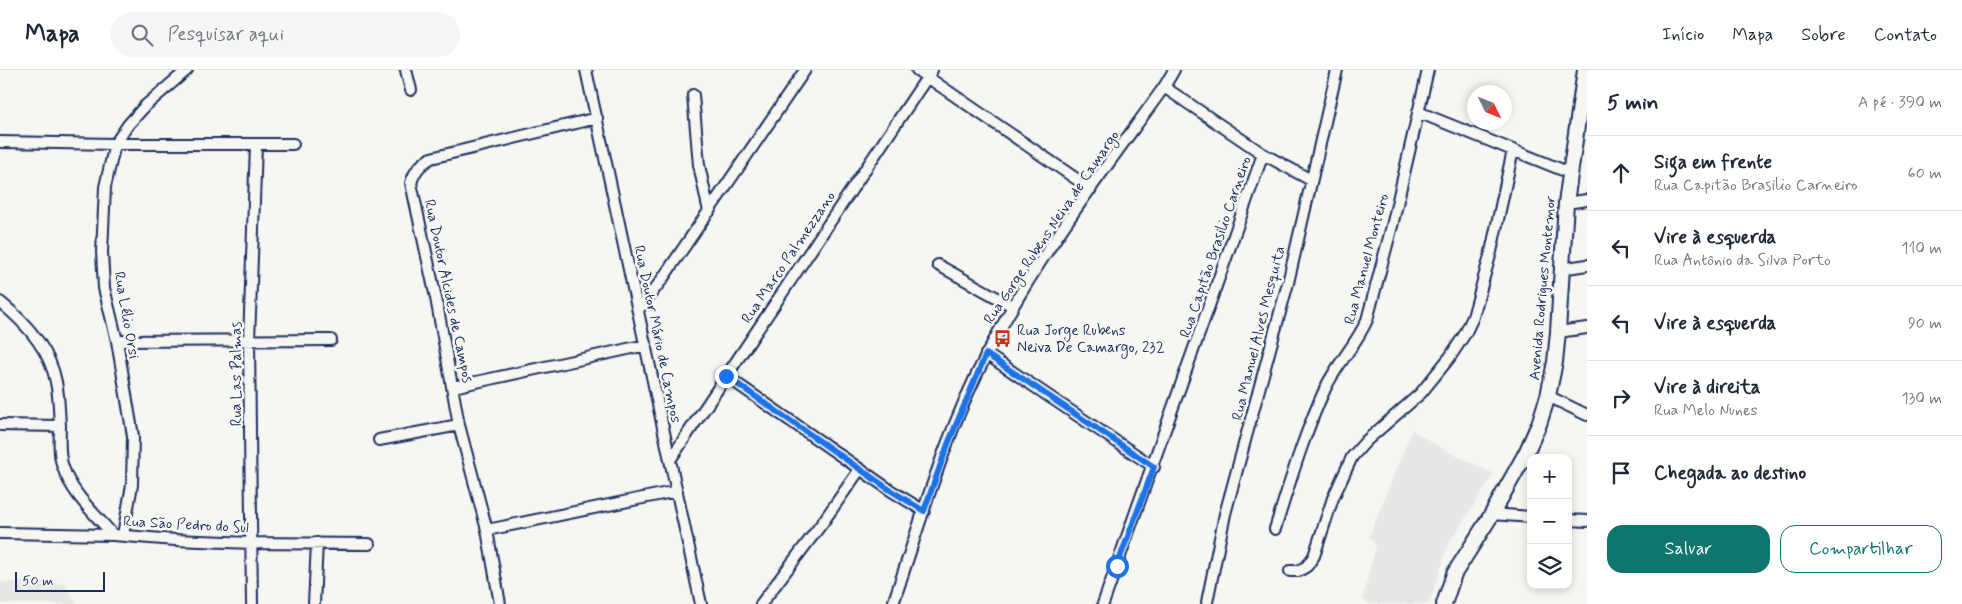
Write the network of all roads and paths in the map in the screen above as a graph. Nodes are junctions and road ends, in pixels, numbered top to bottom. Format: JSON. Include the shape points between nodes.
{"nodes":[{"id":1,"x":187,"y":70,"type":"edge"},
{"id":2,"x":406,"y":70,"type":"edge"},
{"id":3,"x":586,"y":70,"type":"edge"},
{"id":4,"x":805,"y":70,"type":"edge"},
{"id":5,"x":917,"y":70,"type":"edge"},
{"id":6,"x":1174,"y":70,"type":"edge"},
{"id":7,"x":1338,"y":70,"type":"edge"},
{"id":8,"x":1428,"y":70,"type":"edge"},
{"id":9,"x":1585,"y":70,"type":"edge"},
{"id":10,"x":929,"y":73,"type":"edge"},
{"id":11,"x":1164,"y":88,"type":"junction"},
{"id":12,"x":411,"y":90,"type":"dead end"},
{"id":13,"x":693,"y":95,"type":"dead end"},
{"id":14,"x":1418,"y":112,"type":"junction"},
{"id":15,"x":598,"y":118,"type":"junction"},
{"id":16,"x":0,"y":142,"type":"edge"},
{"id":17,"x":115,"y":144,"type":"junction"},
{"id":18,"x":293,"y":144,"type":"dead end"},
{"id":19,"x":256,"y":145,"type":"junction"},
{"id":20,"x":1512,"y":150,"type":"junction"},
{"id":21,"x":1263,"y":154,"type":"junction"},
{"id":22,"x":1570,"y":173,"type":"junction"},
{"id":23,"x":1311,"y":180,"type":"junction"},
{"id":24,"x":1091,"y":189,"type":"junction"},
{"id":25,"x":1587,"y":200,"type":"edge"},
{"id":26,"x":1566,"y":203,"type":"junction"},
{"id":27,"x":709,"y":212,"type":"junction"},
{"id":28,"x":938,"y":265,"type":"dead end"},
{"id":29,"x":1587,"y":265,"type":"edge"},
{"id":30,"x":1561,"y":269,"type":"junction"},
{"id":31,"x":0,"y":302,"type":"edge"},
{"id":32,"x":1012,"y":306,"type":"junction"},
{"id":33,"x":639,"y":309,"type":"junction"},
{"id":34,"x":1587,"y":328,"type":"edge"},
{"id":35,"x":1558,"y":332,"type":"junction"},
{"id":36,"x":250,"y":340,"type":"junction"},
{"id":37,"x":330,"y":340,"type":"dead end"},
{"id":38,"x":116,"y":341,"type":"junction"},
{"id":39,"x":646,"y":345,"type":"junction"},
{"id":40,"x":986,"y":354,"type":"junction"},
{"id":41,"x":726,"y":376,"type":"junction"},
{"id":42,"x":453,"y":387,"type":"junction"},
{"id":43,"x":1548,"y":396,"type":"junction"},
{"id":44,"x":1587,"y":415,"type":"edge"},
{"id":45,"x":0,"y":425,"type":"edge"},
{"id":46,"x":459,"y":425,"type":"junction"},
{"id":47,"x":60,"y":426,"type":"junction"},
{"id":48,"x":379,"y":440,"type":"dead end"},
{"id":49,"x":670,"y":460,"type":"junction"},
{"id":50,"x":1154,"y":467,"type":"junction"},
{"id":51,"x":860,"y":468,"type":"junction"},
{"id":52,"x":677,"y":491,"type":"junction"},
{"id":53,"x":924,"y":511,"type":"junction"},
{"id":54,"x":1492,"y":514,"type":"junction"},
{"id":55,"x":1527,"y":517,"type":"edge"},
{"id":56,"x":1572,"y":520,"type":"edge"},
{"id":57,"x":1587,"y":521,"type":"edge"},
{"id":58,"x":1275,"y":529,"type":"dead end"},
{"id":59,"x":487,"y":530,"type":"junction"},
{"id":60,"x":0,"y":532,"type":"edge"},
{"id":61,"x":118,"y":535,"type":"junction"},
{"id":62,"x":252,"y":543,"type":"junction"},
{"id":63,"x":318,"y":544,"type":"junction"},
{"id":64,"x":369,"y":544,"type":"dead end"},
{"id":65,"x":1290,"y":571,"type":"dead end"},
{"id":66,"x":1208,"y":602,"type":"dead end"},
{"id":67,"x":252,"y":604,"type":"edge"},
{"id":68,"x":314,"y":604,"type":"edge"},
{"id":69,"x":500,"y":604,"type":"edge"},
{"id":70,"x":701,"y":604,"type":"edge"},
{"id":71,"x":761,"y":604,"type":"edge"},
{"id":72,"x":893,"y":604,"type":"edge"},
{"id":73,"x":1104,"y":604,"type":"edge"},
{"id":74,"x":1444,"y":604,"type":"edge"}],
"edges":[{"from":1,"to":17,"type":"street","name":"Rua Lélio Orsi","via":[[145,106]]},
{"from":2,"to":12,"type":"street"},
{"from":3,"to":15,"type":"street","name":"Rua Doutor Mário de Campos"},
{"from":4,"to":27,"type":"street"},
{"from":5,"to":10,"type":"street"},
{"from":6,"to":11,"type":"street","name":"Rua Gorge Rubens Neiva de Camargo"},
{"from":7,"to":23,"type":"street","name":"Rua Manuel Alves Mesquita"},
{"from":8,"to":14,"type":"street","name":"Rua Manuel Monteiro"},
{"from":9,"to":22,"type":"street","name":"Avenida Rodrigues Montemor"},
{"from":10,"to":24,"type":"street"},
{"from":10,"to":41,"type":"street","name":"Rua Marco Palmezzano"},
{"from":11,"to":21,"type":"street"},
{"from":11,"to":24,"type":"street","name":"Rua Gorge Rubens Neiva de Camargo"},
{"from":13,"to":27,"type":"street","via":[[699,166]]},
{"from":14,"to":20,"type":"street"},
{"from":14,"to":58,"type":"street","name":"Rua Manuel Monteiro","via":[[1367,320],[1326,387],[1306,435]]},
{"from":15,"to":33,"type":"street","name":"Rua Doutor Mário de Campos"},
{"from":15,"to":42,"type":"street","name":"Rua Doutor Alcides de Campos","via":[[431,158],[414,172],[411,183]]},
{"from":16,"to":17,"type":"street"},
{"from":17,"to":19,"type":"street"},
{"from":17,"to":38,"type":"street","name":"Rua Lélio Orsi","via":[[105,186],[102,252],[104,288]]},
{"from":18,"to":19,"type":"street"},
{"from":19,"to":36,"type":"street","name":"Rua Las Palmas"},
{"from":20,"to":22,"type":"street"},
{"from":20,"to":65,"type":"street","via":[[1491,252],[1465,334],[1421,393],[1352,457],[1333,498],[1314,556],[1307,566],[1299,571]]},
{"from":21,"to":23,"type":"street"},
{"from":21,"to":50,"type":"street","name":"Rua Capitão Brasilio Carneiro"},
{"from":22,"to":26,"type":"street","name":"Avenida Rodrigues Montemor"},
{"from":23,"to":66,"type":"street","name":"Rua Manuel Alves Mesquita","via":[[1288,283],[1225,514]]},
{"from":24,"to":32,"type":"street","name":"Rua Gorge Rubens Neiva de Camargo"},
{"from":25,"to":26,"type":"street"},
{"from":26,"to":30,"type":"street","name":"Avenida Rodrigues Montemor"},
{"from":27,"to":33,"type":"street"},
{"from":28,"to":32,"type":"street"},
{"from":29,"to":30,"type":"street"},
{"from":30,"to":35,"type":"street","name":"Avenida Rodrigues Montemor"},
{"from":31,"to":47,"type":"street","via":[[25,325],[51,363]]},
{"from":32,"to":40,"type":"street","name":"Rua Gorge Rubens Neiva de Camargo"},
{"from":33,"to":39,"type":"street","name":"Rua Doutor Mário de Campos"},
{"from":34,"to":35,"type":"street"},
{"from":35,"to":43,"type":"street","name":"Avenida Rodrigues Montemor"},
{"from":36,"to":37,"type":"street"},
{"from":36,"to":38,"type":"street"},
{"from":36,"to":62,"type":"street","name":"Rua Las Palmas"},
{"from":38,"to":61,"type":"street","name":"Rua Lélio Orsi","via":[[132,436],[132,485]]},
{"from":39,"to":42,"type":"street"},
{"from":39,"to":49,"type":"street","name":"Rua Doutor Mário de Campos"},
{"from":40,"to":50,"type":"street"},
{"from":40,"to":53,"type":"street","name":"Rua Gorge Rubens Neiva de Camargo"},
{"from":41,"to":49,"type":"street","name":"Rua Marco Palmezzano"},
{"from":41,"to":51,"type":"street"},
{"from":42,"to":46,"type":"street","name":"Rua Doutor Alcides de Campos"},
{"from":43,"to":44,"type":"street"},
{"from":43,"to":54,"type":"street","name":"Avenida Rodrigues Montemor","via":[[1526,453]]},
{"from":45,"to":47,"type":"street"},
{"from":46,"to":48,"type":"street"},
{"from":46,"to":59,"type":"street","name":"Rua Doutor Alcides de Campos"},
{"from":47,"to":61,"type":"street","via":[[61,459],[67,478]]},
{"from":49,"to":52,"type":"street","name":"Rua Doutor Mário de Campos"},
{"from":50,"to":73,"type":"street","name":"Rua Capitão Brasilio Carneiro"},
{"from":51,"to":53,"type":"street"},
{"from":51,"to":71,"type":"street"},
{"from":52,"to":59,"type":"street"},
{"from":52,"to":70,"type":"street","name":"Rua Doutor Mário de Campos"},
{"from":53,"to":72,"type":"street","name":"Rua Gorge Rubens Neiva de Camargo"},
{"from":54,"to":55,"type":"street"},
{"from":54,"to":74,"type":"street","name":"Avenida Rodrigues Montemor","via":[[1454,574]]},
{"from":56,"to":57,"type":"street"},
{"from":59,"to":69,"type":"street","name":"Rua Doutor Alcides de Campos"},
{"from":60,"to":61,"type":"street","name":"Rua São Pedro do Sul"},
{"from":61,"to":62,"type":"street","name":"Rua São Pedro do Sul"},
{"from":62,"to":63,"type":"street","name":"Rua São Pedro do Sul"},
{"from":62,"to":67,"type":"street","name":"Rua Las Palmas"},
{"from":63,"to":64,"type":"street","name":"Rua São Pedro do Sul"},
{"from":63,"to":68,"type":"street"}]}
